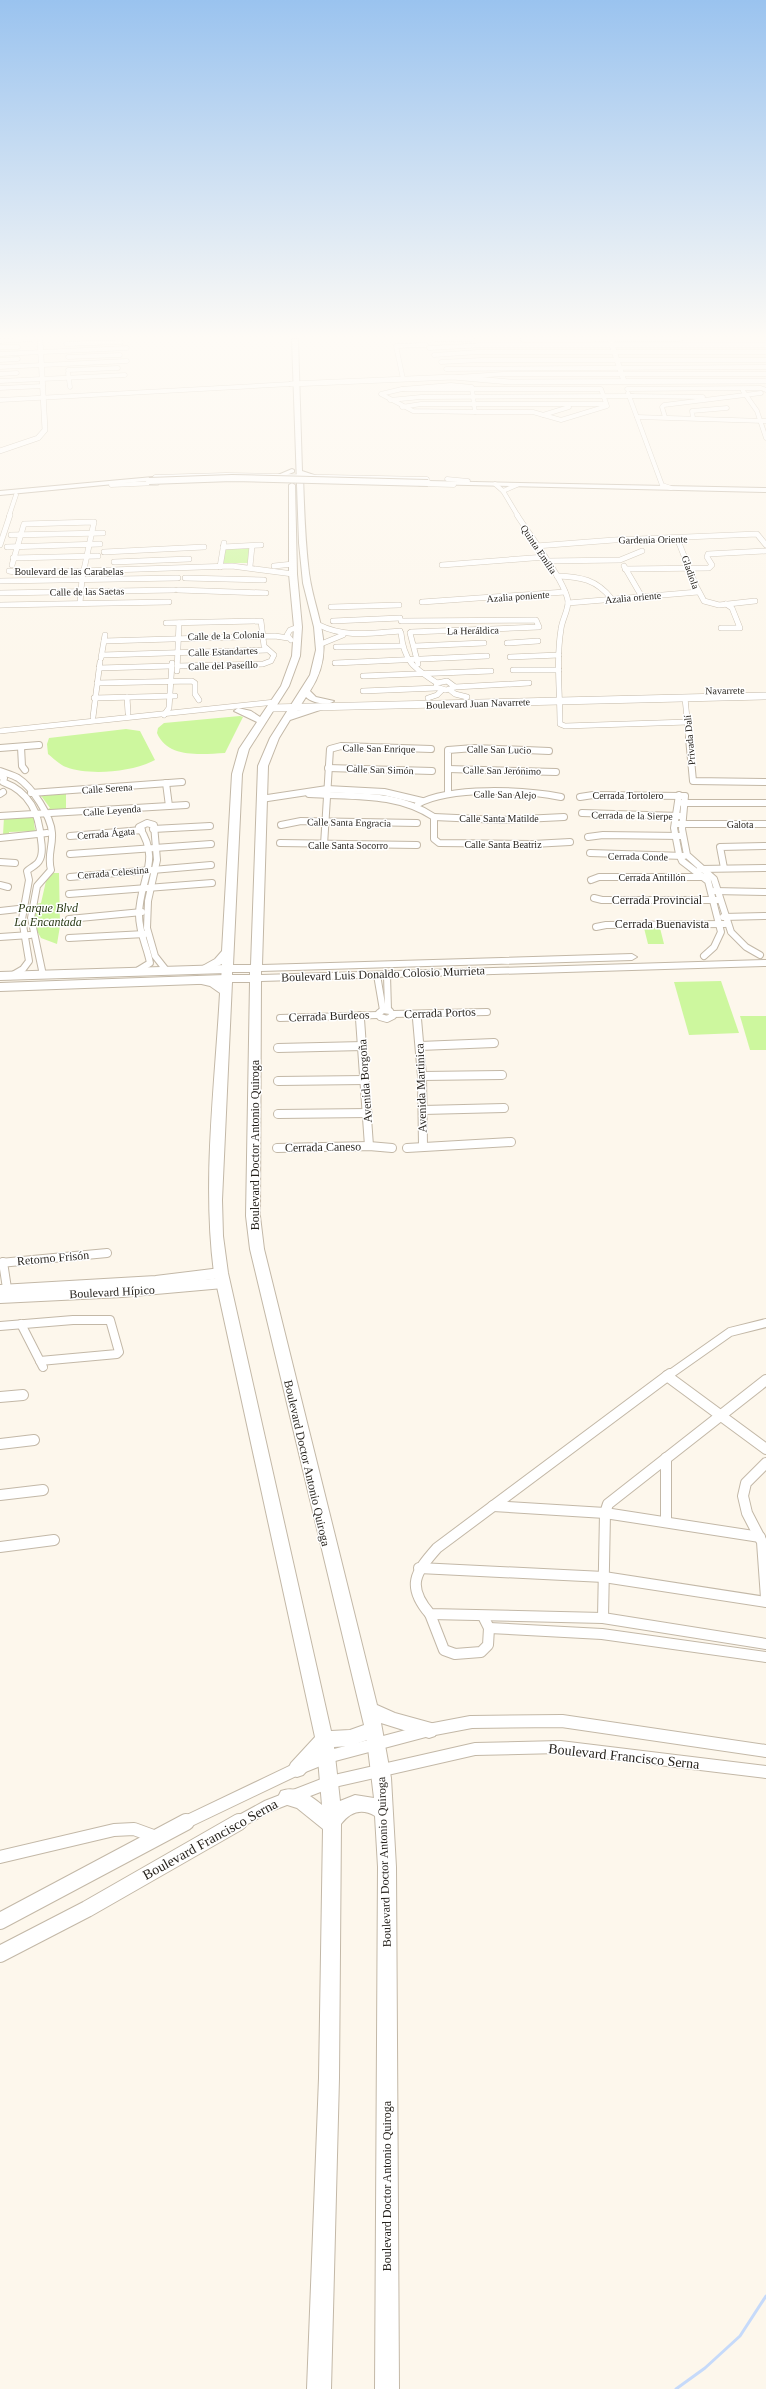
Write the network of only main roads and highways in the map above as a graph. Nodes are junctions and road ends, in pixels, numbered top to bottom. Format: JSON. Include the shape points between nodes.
{"nodes":[{"id":1,"x":295,"y":450,"type":"edge"},
{"id":2,"x":296,"y":479,"type":"junction"},
{"id":3,"x":428,"y":482,"type":"junction"},
{"id":4,"x":470,"y":482,"type":"junction"},
{"id":5,"x":112,"y":484,"type":"junction"},
{"id":6,"x":766,"y":487,"type":"edge"},
{"id":7,"x":766,"y":490,"type":"edge"},
{"id":8,"x":0,"y":493,"type":"edge"},
{"id":9,"x":0,"y":497,"type":"edge"},
{"id":10,"x":293,"y":549,"type":"junction"},
{"id":11,"x":304,"y":554,"type":"junction"},
{"id":12,"x":766,"y":689,"type":"edge"},
{"id":13,"x":306,"y":692,"type":"junction"},
{"id":14,"x":684,"y":695,"type":"junction"},
{"id":15,"x":766,"y":696,"type":"edge"},
{"id":16,"x":559,"y":697,"type":"junction"},
{"id":17,"x":330,"y":701,"type":"junction"},
{"id":18,"x":273,"y":705,"type":"junction"},
{"id":19,"x":297,"y":705,"type":"junction"},
{"id":20,"x":319,"y":705,"type":"junction"},
{"id":21,"x":238,"y":711,"type":"road end"},
{"id":22,"x":285,"y":720,"type":"junction"},
{"id":23,"x":261,"y":721,"type":"junction"},
{"id":24,"x":228,"y":952,"type":"junction"},
{"id":25,"x":257,"y":956,"type":"junction"},
{"id":26,"x":660,"y":957,"type":"junction"},
{"id":27,"x":764,"y":957,"type":"edge"},
{"id":28,"x":519,"y":960,"type":"junction"},
{"id":29,"x":441,"y":963,"type":"junction"},
{"id":30,"x":649,"y":965,"type":"junction"},
{"id":31,"x":203,"y":970,"type":"junction"},
{"id":32,"x":498,"y":971,"type":"junction"},
{"id":33,"x":283,"y":972,"type":"junction"},
{"id":34,"x":256,"y":973,"type":"junction"},
{"id":35,"x":226,"y":974,"type":"junction"},
{"id":36,"x":382,"y":975,"type":"junction"},
{"id":37,"x":0,"y":976,"type":"edge"},
{"id":38,"x":197,"y":980,"type":"junction"},
{"id":39,"x":0,"y":987,"type":"edge"},
{"id":40,"x":225,"y":991,"type":"junction"},
{"id":41,"x":255,"y":992,"type":"junction"},
{"id":42,"x":368,"y":1709,"type":"junction"},
{"id":43,"x":429,"y":1730,"type":"road end"},
{"id":44,"x":375,"y":1736,"type":"junction"},
{"id":45,"x":324,"y":1739,"type":"junction"},
{"id":46,"x":298,"y":1769,"type":"road end"},
{"id":47,"x":287,"y":1797,"type":"road end"},
{"id":48,"x":385,"y":1812,"type":"junction"},
{"id":49,"x":330,"y":1824,"type":"junction"},
{"id":50,"x":319,"y":2389,"type":"edge"},
{"id":51,"x":386,"y":2389,"type":"edge"}],
"edges":[{"from":1,"to":2,"type":"main road"},
{"from":2,"to":2,"type":"main road","via":[[278,478]]},
{"from":2,"to":2,"type":"main road","via":[[315,479]]},
{"from":2,"to":10,"type":"main road"},
{"from":2,"to":11,"type":"main road","name":"Boulevard Doctor Antonio Quiroga"},
{"from":3,"to":4,"type":"main road"},
{"from":3,"to":5,"type":"main road","bridge":true,"via":[[232,478]]},
{"from":3,"to":5,"type":"main road","bridge":true,"via":[[234,476],[164,478]]},
{"from":4,"to":6,"type":"main road"},
{"from":4,"to":7,"type":"main road"},
{"from":5,"to":8,"type":"main road"},
{"from":5,"to":9,"type":"main road"},
{"from":10,"to":11,"type":"main road","via":[[301,548]]},
{"from":10,"to":18,"type":"main road","via":[[298,643],[294,666]]},
{"from":11,"to":13,"type":"main road","name":"Boulevard Doctor Antonio Quiroga","via":[[307,585],[319,625],[321,644],[319,661]]},
{"from":12,"to":14,"type":"main road","name":"Navarrete"},
{"from":13,"to":17,"type":"main road","via":[[313,699]]},
{"from":13,"to":19,"type":"main road","name":"Boulevard Doctor Antonio Quiroga"},
{"from":14,"to":15,"type":"main road","name":"Navarrete"},
{"from":14,"to":16,"type":"main road","name":"Boulevard Juan Navarrete"},
{"from":16,"to":17,"type":"main road","name":"Boulevard Juan Navarrete"},
{"from":16,"to":20,"type":"main road","name":"Boulevard Juan Navarrete"},
{"from":17,"to":20,"type":"main road","name":"Boulevard Juan Navarrete"},
{"from":18,"to":19,"type":"main road","name":"Boulevard Juan Navarrete"},
{"from":18,"to":23,"type":"main road"},
{"from":19,"to":20,"type":"main road","name":"Boulevard Juan Navarrete"},
{"from":19,"to":22,"type":"main road","name":"Boulevard Doctor Antonio Quiroga"},
{"from":20,"to":22,"type":"main road"},
{"from":21,"to":23,"type":"main road","via":[[248,713]]},
{"from":22,"to":25,"type":"main road","name":"Boulevard Doctor Antonio Quiroga","via":[[266,753],[260,799]]},
{"from":23,"to":24,"type":"main road","via":[[244,749],[237,774]]},
{"from":24,"to":31,"type":"main road","via":[[219,961]]},
{"from":24,"to":35,"type":"main road"},
{"from":25,"to":33,"type":"main road"},
{"from":25,"to":34,"type":"main road","name":"Boulevard Doctor Antonio Quiroga"},
{"from":26,"to":27,"type":"main road","name":"Boulevard Luis Donaldo Colosio Murrieta"},
{"from":26,"to":28,"type":"main road","name":"Boulevard Luis Donaldo Colosio Murrieta"},
{"from":26,"to":30,"type":"main road","via":[[659,962]]},
{"from":27,"to":30,"type":"main road","name":"Boulevard Luis Donaldo Colosio Murrieta"},
{"from":28,"to":29,"type":"main road","name":"Boulevard Luis Donaldo Colosio Murrieta"},
{"from":28,"to":32,"type":"main road","via":[[502,964]]},
{"from":29,"to":33,"type":"main road","name":"Boulevard Luis Donaldo Colosio Murrieta"},
{"from":29,"to":36,"type":"main road","via":[[386,967],[381,969]]},
{"from":30,"to":32,"type":"main road","name":"Boulevard Luis Donaldo Colosio Murrieta"},
{"from":31,"to":35,"type":"main road","name":"Boulevard Luis Donaldo Colosio Murrieta"},
{"from":31,"to":37,"type":"main road","name":"Boulevard Luis Donaldo Colosio Murrieta"},
{"from":32,"to":36,"type":"main road","name":"Boulevard Luis Donaldo Colosio Murrieta"},
{"from":33,"to":34,"type":"main road","name":"Boulevard Luis Donaldo Colosio Murrieta"},
{"from":33,"to":36,"type":"main road","name":"Boulevard Luis Donaldo Colosio Murrieta"},
{"from":33,"to":41,"type":"main road"},
{"from":34,"to":35,"type":"main road","name":"Boulevard Luis Donaldo Colosio Murrieta"},
{"from":34,"to":41,"type":"main road","name":"Boulevard Doctor Antonio Quiroga"},
{"from":35,"to":38,"type":"main road","name":"Boulevard Luis Donaldo Colosio Murrieta"},
{"from":35,"to":40,"type":"main road"},
{"from":38,"to":39,"type":"main road","name":"Boulevard Luis Donaldo Colosio Murrieta"},
{"from":38,"to":40,"type":"main road","via":[[213,983]]},
{"from":40,"to":45,"type":"main road","via":[[215,1200],[216,1236],[222,1278]]},
{"from":41,"to":42,"type":"main road","name":"Boulevard Doctor Antonio Quiroga","via":[[255,1238]]},
{"from":42,"to":43,"type":"main road"},
{"from":42,"to":44,"type":"main road","name":"Boulevard Doctor Antonio Quiroga"},
{"from":44,"to":45,"type":"main road"},
{"from":44,"to":48,"type":"main road","name":"Boulevard Doctor Antonio Quiroga"},
{"from":45,"to":46,"type":"main road"},
{"from":45,"to":49,"type":"main road","via":[[330,1782]]},
{"from":47,"to":49,"type":"main road","via":[[302,1800]]},
{"from":48,"to":49,"type":"main road","via":[[371,1804],[354,1803],[344,1807]]},
{"from":48,"to":51,"type":"main road","name":"Boulevard Doctor Antonio Quiroga"},
{"from":49,"to":50,"type":"main road","via":[[330,2080]]}]}
